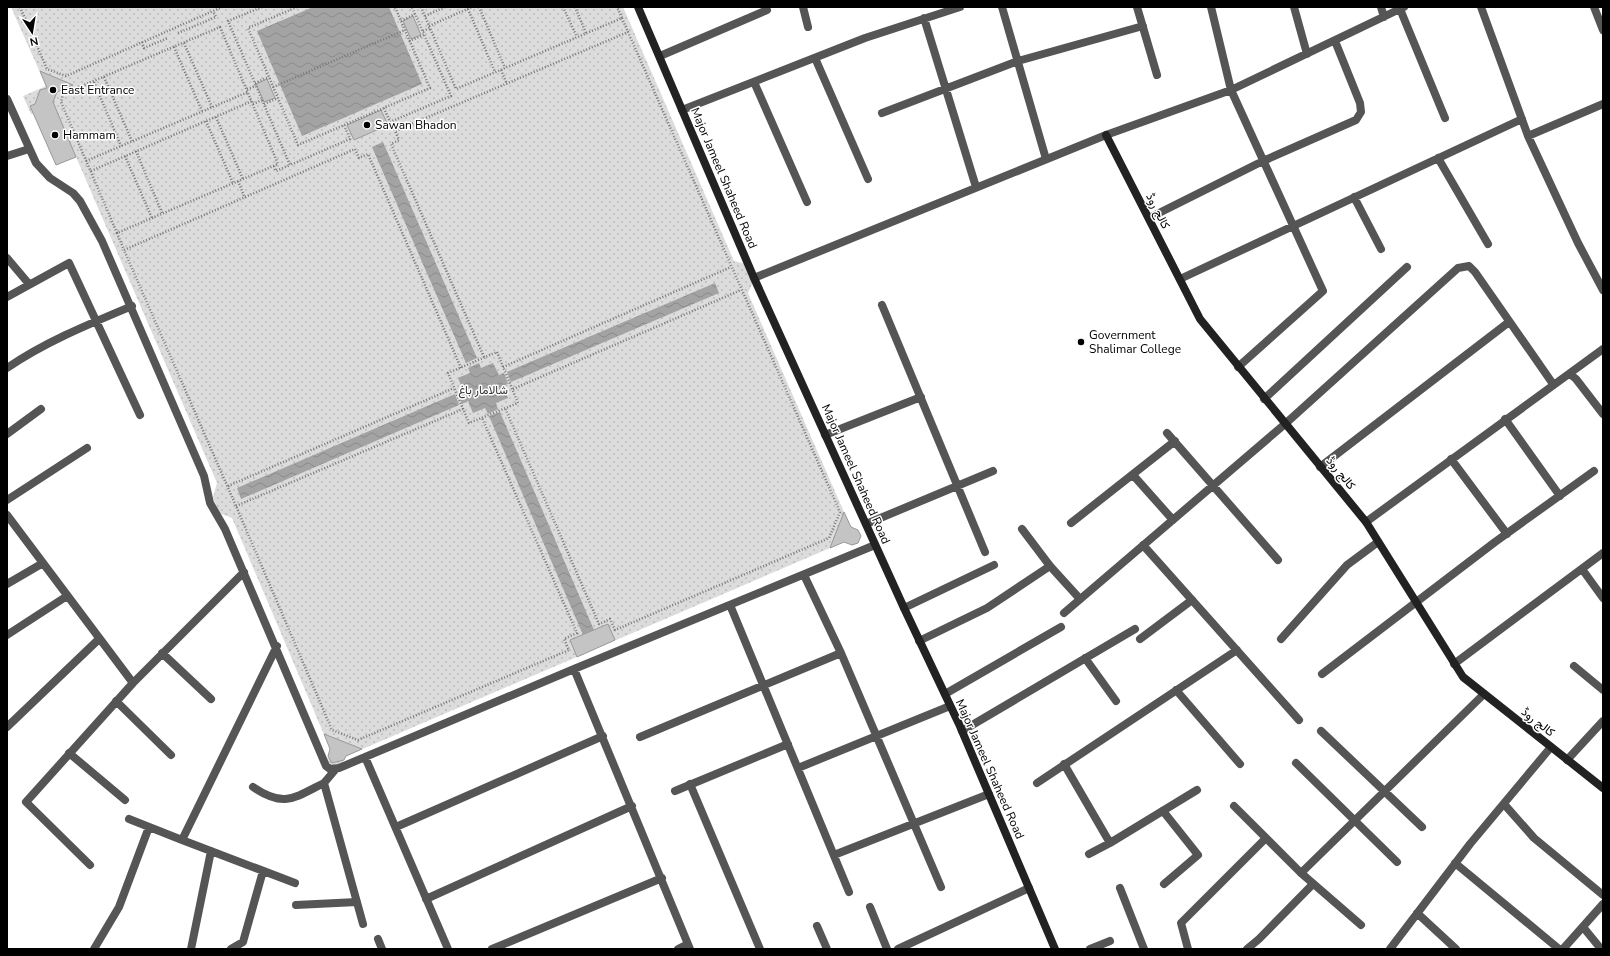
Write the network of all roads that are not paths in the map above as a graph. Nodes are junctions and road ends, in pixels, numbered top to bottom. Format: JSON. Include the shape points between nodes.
{"nodes":[{"id":1,"x":638,"y":7,"type":"edge"},
{"id":2,"x":803,"y":7,"type":"edge"},
{"id":3,"x":960,"y":7,"type":"edge"},
{"id":4,"x":1002,"y":7,"type":"edge"},
{"id":5,"x":1137,"y":7,"type":"edge"},
{"id":6,"x":1211,"y":7,"type":"edge"},
{"id":7,"x":1294,"y":7,"type":"edge"},
{"id":8,"x":1381,"y":7,"type":"edge"},
{"id":9,"x":1481,"y":7,"type":"edge"},
{"id":10,"x":1594,"y":7,"type":"edge"},
{"id":11,"x":1402,"y":8,"type":"edge"},
{"id":12,"x":767,"y":10,"type":"dead end"},
{"id":13,"x":1384,"y":17,"type":"junction"},
{"id":14,"x":924,"y":18,"type":"junction"},
{"id":15,"x":1143,"y":26,"type":"junction"},
{"id":16,"x":808,"y":27,"type":"dead end"},
{"id":17,"x":1603,"y":30,"type":"edge"},
{"id":18,"x":1335,"y":41,"type":"junction"},
{"id":19,"x":1307,"y":54,"type":"junction"},
{"id":20,"x":660,"y":56,"type":"junction"},
{"id":21,"x":815,"y":58,"type":"junction"},
{"id":22,"x":1018,"y":61,"type":"junction"},
{"id":23,"x":1157,"y":74,"type":"dead end"},
{"id":24,"x":754,"y":82,"type":"junction"},
{"id":25,"x":946,"y":89,"type":"junction"},
{"id":26,"x":1231,"y":90,"type":"junction"},
{"id":27,"x":7,"y":99,"type":"edge"},
{"id":28,"x":1603,"y":104,"type":"edge"},
{"id":29,"x":682,"y":110,"type":"junction"},
{"id":30,"x":882,"y":113,"type":"dead end"},
{"id":31,"x":1445,"y":118,"type":"dead end"},
{"id":32,"x":1522,"y":119,"type":"junction"},
{"id":33,"x":1106,"y":135,"type":"junction"},
{"id":34,"x":1528,"y":136,"type":"junction"},
{"id":35,"x":30,"y":149,"type":"junction"},
{"id":36,"x":7,"y":156,"type":"edge"},
{"id":37,"x":1438,"y":158,"type":"junction"},
{"id":38,"x":1046,"y":159,"type":"junction"},
{"id":39,"x":1263,"y":161,"type":"junction"},
{"id":40,"x":868,"y":179,"type":"dead end"},
{"id":41,"x":976,"y":187,"type":"junction"},
{"id":42,"x":1354,"y":197,"type":"junction"},
{"id":43,"x":807,"y":202,"type":"dead end"},
{"id":44,"x":1148,"y":218,"type":"junction"},
{"id":45,"x":1293,"y":226,"type":"junction"},
{"id":46,"x":1488,"y":244,"type":"dead end"},
{"id":47,"x":1381,"y":249,"type":"dead end"},
{"id":48,"x":7,"y":258,"type":"edge"},
{"id":49,"x":1407,"y":267,"type":"dead end"},
{"id":50,"x":754,"y":278,"type":"junction"},
{"id":51,"x":1180,"y":279,"type":"junction"},
{"id":52,"x":29,"y":284,"type":"junction"},
{"id":53,"x":1603,"y":290,"type":"edge"},
{"id":54,"x":7,"y":297,"type":"edge"},
{"id":55,"x":882,"y":305,"type":"dead end"},
{"id":56,"x":132,"y":306,"type":"junction"},
{"id":57,"x":96,"y":321,"type":"junction"},
{"id":58,"x":1509,"y":322,"type":"junction"},
{"id":59,"x":1603,"y":348,"type":"edge"},
{"id":60,"x":1238,"y":367,"type":"junction"},
{"id":61,"x":7,"y":368,"type":"edge"},
{"id":62,"x":1570,"y":374,"type":"junction"},
{"id":63,"x":1552,"y":384,"type":"junction"},
{"id":64,"x":921,"y":397,"type":"junction"},
{"id":65,"x":1264,"y":399,"type":"junction"},
{"id":66,"x":41,"y":409,"type":"dead end"},
{"id":67,"x":1603,"y":414,"type":"edge"},
{"id":68,"x":140,"y":416,"type":"dead end"},
{"id":69,"x":1505,"y":420,"type":"junction"},
{"id":70,"x":1285,"y":424,"type":"junction"},
{"id":71,"x":1167,"y":433,"type":"dead end"},
{"id":72,"x":7,"y":434,"type":"edge"},
{"id":73,"x":826,"y":435,"type":"junction"},
{"id":74,"x":1175,"y":441,"type":"junction"},
{"id":75,"x":87,"y":448,"type":"dead end"},
{"id":76,"x":1451,"y":459,"type":"junction"},
{"id":77,"x":1320,"y":467,"type":"junction"},
{"id":78,"x":993,"y":471,"type":"dead end"},
{"id":79,"x":1594,"y":471,"type":"dead end"},
{"id":80,"x":1133,"y":475,"type":"junction"},
{"id":81,"x":958,"y":485,"type":"junction"},
{"id":82,"x":1213,"y":485,"type":"junction"},
{"id":83,"x":1560,"y":496,"type":"junction"},
{"id":84,"x":7,"y":500,"type":"edge"},
{"id":85,"x":7,"y":515,"type":"edge"},
{"id":86,"x":1173,"y":520,"type":"junction"},
{"id":87,"x":1366,"y":522,"type":"junction"},
{"id":88,"x":1071,"y":523,"type":"dead end"},
{"id":89,"x":866,"y":524,"type":"junction"},
{"id":90,"x":1022,"y":529,"type":"dead end"},
{"id":91,"x":1507,"y":534,"type":"junction"},
{"id":92,"x":1378,"y":542,"type":"junction"},
{"id":93,"x":875,"y":545,"type":"junction"},
{"id":94,"x":1143,"y":545,"type":"junction"},
{"id":95,"x":985,"y":552,"type":"dead end"},
{"id":96,"x":1603,"y":553,"type":"edge"},
{"id":97,"x":1278,"y":560,"type":"dead end"},
{"id":98,"x":43,"y":563,"type":"junction"},
{"id":99,"x":994,"y":565,"type":"dead end"},
{"id":100,"x":1050,"y":566,"type":"junction"},
{"id":101,"x":1582,"y":569,"type":"junction"},
{"id":102,"x":244,"y":572,"type":"junction"},
{"id":103,"x":804,"y":575,"type":"junction"},
{"id":104,"x":7,"y":584,"type":"edge"},
{"id":105,"x":67,"y":596,"type":"junction"},
{"id":106,"x":1603,"y":598,"type":"edge"},
{"id":107,"x":1080,"y":599,"type":"junction"},
{"id":108,"x":1192,"y":600,"type":"junction"},
{"id":109,"x":1416,"y":602,"type":"junction"},
{"id":110,"x":730,"y":606,"type":"junction"},
{"id":111,"x":904,"y":608,"type":"junction"},
{"id":112,"x":1064,"y":613,"type":"dead end"},
{"id":113,"x":1061,"y":627,"type":"dead end"},
{"id":114,"x":1135,"y":629,"type":"dead end"},
{"id":115,"x":7,"y":634,"type":"edge"},
{"id":116,"x":99,"y":639,"type":"junction"},
{"id":117,"x":1140,"y":639,"type":"dead end"},
{"id":118,"x":1281,"y":639,"type":"dead end"},
{"id":119,"x":919,"y":641,"type":"junction"},
{"id":120,"x":277,"y":646,"type":"junction"},
{"id":121,"x":1237,"y":650,"type":"junction"},
{"id":122,"x":162,"y":653,"type":"junction"},
{"id":123,"x":841,"y":653,"type":"junction"},
{"id":124,"x":1085,"y":658,"type":"junction"},
{"id":125,"x":1454,"y":664,"type":"junction"},
{"id":126,"x":1574,"y":666,"type":"dead end"},
{"id":127,"x":574,"y":669,"type":"junction"},
{"id":128,"x":1322,"y":674,"type":"dead end"},
{"id":129,"x":132,"y":683,"type":"junction"},
{"id":130,"x":764,"y":686,"type":"junction"},
{"id":131,"x":1176,"y":690,"type":"junction"},
{"id":132,"x":1603,"y":690,"type":"edge"},
{"id":133,"x":945,"y":694,"type":"junction"},
{"id":134,"x":1484,"y":694,"type":"junction"},
{"id":135,"x":211,"y":699,"type":"dead end"},
{"id":136,"x":116,"y":700,"type":"junction"},
{"id":137,"x":1116,"y":701,"type":"dead end"},
{"id":138,"x":950,"y":706,"type":"junction"},
{"id":139,"x":1299,"y":720,"type":"dead end"},
{"id":140,"x":1603,"y":721,"type":"edge"},
{"id":141,"x":7,"y":727,"type":"edge"},
{"id":142,"x":962,"y":732,"type":"junction"},
{"id":143,"x":1321,"y":732,"type":"dead end"},
{"id":144,"x":603,"y":736,"type":"junction"},
{"id":145,"x":876,"y":736,"type":"junction"},
{"id":146,"x":640,"y":737,"type":"dead end"},
{"id":147,"x":788,"y":744,"type":"junction"},
{"id":148,"x":1551,"y":748,"type":"junction"},
{"id":149,"x":69,"y":753,"type":"junction"},
{"id":150,"x":171,"y":756,"type":"dead end"},
{"id":151,"x":365,"y":757,"type":"junction"},
{"id":152,"x":1567,"y":760,"type":"junction"},
{"id":153,"x":1064,"y":764,"type":"junction"},
{"id":154,"x":1240,"y":764,"type":"dead end"},
{"id":155,"x":1296,"y":764,"type":"dead end"},
{"id":156,"x":798,"y":768,"type":"junction"},
{"id":157,"x":335,"y":770,"type":"junction"},
{"id":158,"x":324,"y":783,"type":"junction"},
{"id":159,"x":1037,"y":783,"type":"dead end"},
{"id":160,"x":690,"y":784,"type":"junction"},
{"id":161,"x":253,"y":787,"type":"dead end"},
{"id":162,"x":1603,"y":788,"type":"edge"},
{"id":163,"x":675,"y":790,"type":"dead end"},
{"id":164,"x":1197,"y":790,"type":"dead end"},
{"id":165,"x":1384,"y":791,"type":"junction"},
{"id":166,"x":988,"y":794,"type":"junction"},
{"id":167,"x":125,"y":800,"type":"dead end"},
{"id":168,"x":1504,"y":804,"type":"junction"},
{"id":169,"x":632,"y":806,"type":"junction"},
{"id":170,"x":1234,"y":806,"type":"dead end"},
{"id":171,"x":1163,"y":811,"type":"junction"},
{"id":172,"x":129,"y":819,"type":"dead end"},
{"id":173,"x":1355,"y":820,"type":"junction"},
{"id":174,"x":914,"y":823,"type":"junction"},
{"id":175,"x":148,"y":827,"type":"junction"},
{"id":176,"x":396,"y":827,"type":"junction"},
{"id":177,"x":1422,"y":827,"type":"dead end"},
{"id":178,"x":1266,"y":838,"type":"junction"},
{"id":179,"x":182,"y":840,"type":"junction"},
{"id":180,"x":1110,"y":844,"type":"junction"},
{"id":181,"x":211,"y":851,"type":"junction"},
{"id":182,"x":1089,"y":854,"type":"dead end"},
{"id":183,"x":834,"y":855,"type":"junction"},
{"id":184,"x":1398,"y":862,"type":"dead end"},
{"id":185,"x":1455,"y":863,"type":"junction"},
{"id":186,"x":90,"y":865,"type":"dead end"},
{"id":187,"x":263,"y":871,"type":"junction"},
{"id":188,"x":1301,"y":873,"type":"junction"},
{"id":189,"x":662,"y":878,"type":"junction"},
{"id":190,"x":296,"y":883,"type":"dead end"},
{"id":191,"x":1164,"y":884,"type":"dead end"},
{"id":192,"x":1313,"y":884,"type":"junction"},
{"id":193,"x":941,"y":887,"type":"dead end"},
{"id":194,"x":1029,"y":888,"type":"junction"},
{"id":195,"x":1120,"y":888,"type":"dead end"},
{"id":196,"x":849,"y":892,"type":"dead end"},
{"id":197,"x":1603,"y":895,"type":"edge"},
{"id":198,"x":426,"y":899,"type":"junction"},
{"id":199,"x":356,"y":902,"type":"junction"},
{"id":200,"x":1603,"y":904,"type":"edge"},
{"id":201,"x":296,"y":905,"type":"dead end"},
{"id":202,"x":870,"y":906,"type":"dead end"},
{"id":203,"x":1417,"y":913,"type":"junction"},
{"id":204,"x":363,"y":924,"type":"dead end"},
{"id":205,"x":1361,"y":925,"type":"dead end"},
{"id":206,"x":817,"y":926,"type":"dead end"},
{"id":207,"x":1583,"y":927,"type":"junction"},
{"id":208,"x":378,"y":939,"type":"dead end"},
{"id":209,"x":1110,"y":941,"type":"dead end"},
{"id":210,"x":242,"y":946,"type":"edge"},
{"id":211,"x":689,"y":947,"type":"edge"},
{"id":212,"x":94,"y":949,"type":"edge"},
{"id":213,"x":192,"y":949,"type":"edge"},
{"id":214,"x":231,"y":949,"type":"edge"},
{"id":215,"x":382,"y":949,"type":"edge"},
{"id":216,"x":448,"y":949,"type":"edge"},
{"id":217,"x":492,"y":949,"type":"edge"},
{"id":218,"x":678,"y":949,"type":"edge"},
{"id":219,"x":760,"y":949,"type":"edge"},
{"id":220,"x":826,"y":949,"type":"edge"},
{"id":221,"x":887,"y":949,"type":"edge"},
{"id":222,"x":898,"y":949,"type":"edge"},
{"id":223,"x":1055,"y":949,"type":"edge"},
{"id":224,"x":1090,"y":949,"type":"edge"},
{"id":225,"x":1144,"y":949,"type":"edge"},
{"id":226,"x":1188,"y":949,"type":"edge"},
{"id":227,"x":1247,"y":949,"type":"edge"},
{"id":228,"x":1390,"y":949,"type":"edge"},
{"id":229,"x":1456,"y":949,"type":"edge"},
{"id":230,"x":1559,"y":949,"type":"edge"},
{"id":231,"x":1563,"y":949,"type":"edge"},
{"id":232,"x":1601,"y":949,"type":"edge"}],
"edges":[{"from":1,"to":20,"type":"street","name":"Major Jameel Shaheed Road"},
{"from":2,"to":16,"type":"street"},
{"from":3,"to":14,"type":"street"},
{"from":4,"to":22,"type":"street"},
{"from":5,"to":15,"type":"street"},
{"from":6,"to":26,"type":"street"},
{"from":7,"to":19,"type":"street"},
{"from":8,"to":13,"type":"street"},
{"from":9,"to":32,"type":"street"},
{"from":10,"to":17,"type":"street"},
{"from":11,"to":13,"type":"street"},
{"from":11,"to":31,"type":"street"},
{"from":12,"to":20,"type":"street"},
{"from":13,"to":18,"type":"street"},
{"from":14,"to":21,"type":"street"},
{"from":14,"to":25,"type":"street"},
{"from":15,"to":22,"type":"street"},
{"from":15,"to":23,"type":"street"},
{"from":18,"to":19,"type":"street"},
{"from":18,"to":39,"type":"street","via":[[1360,103],[1361,112],[1356,120]]},
{"from":19,"to":26,"type":"street"},
{"from":20,"to":29,"type":"street","name":"Major Jameel Shaheed Road"},
{"from":21,"to":24,"type":"street"},
{"from":21,"to":40,"type":"street"},
{"from":22,"to":25,"type":"street"},
{"from":22,"to":38,"type":"street"},
{"from":24,"to":29,"type":"street"},
{"from":24,"to":43,"type":"street"},
{"from":25,"to":30,"type":"street"},
{"from":25,"to":41,"type":"street"},
{"from":26,"to":33,"type":"street"},
{"from":26,"to":39,"type":"street"},
{"from":27,"to":35,"type":"street"},
{"from":28,"to":34,"type":"street"},
{"from":29,"to":50,"type":"street","name":"Major Jameel Shaheed Road"},
{"from":32,"to":34,"type":"street"},
{"from":32,"to":37,"type":"street"},
{"from":33,"to":38,"type":"street"},
{"from":33,"to":44,"type":"street","name":"کالج روڈ"},
{"from":34,"to":53,"type":"street"},
{"from":35,"to":36,"type":"street"},
{"from":35,"to":56,"type":"street","via":[[41,170],[80,201]]},
{"from":37,"to":42,"type":"street"},
{"from":37,"to":46,"type":"street"},
{"from":38,"to":41,"type":"street"},
{"from":39,"to":44,"type":"street"},
{"from":39,"to":45,"type":"street"},
{"from":41,"to":50,"type":"street"},
{"from":42,"to":45,"type":"street"},
{"from":42,"to":47,"type":"street"},
{"from":44,"to":51,"type":"street","name":"کالج روڈ"},
{"from":45,"to":51,"type":"street"},
{"from":45,"to":60,"type":"street","via":[[1323,291]]},
{"from":48,"to":52,"type":"street"},
{"from":49,"to":65,"type":"street"},
{"from":50,"to":73,"type":"street","name":"Major Jameel Shaheed Road"},
{"from":51,"to":60,"type":"street","name":"کالج روڈ","via":[[1200,319]]},
{"from":52,"to":54,"type":"street"},
{"from":52,"to":57,"type":"street","via":[[69,263]]},
{"from":55,"to":64,"type":"street"},
{"from":56,"to":57,"type":"street"},
{"from":56,"to":102,"type":"street","via":[[204,476],[210,503]]},
{"from":57,"to":61,"type":"street","via":[[23,357]]},
{"from":57,"to":68,"type":"street"},
{"from":58,"to":63,"type":"street"},
{"from":58,"to":70,"type":"street","via":[[1476,272],[1468,266],[1458,268]]},
{"from":58,"to":77,"type":"street"},
{"from":59,"to":62,"type":"street"},
{"from":60,"to":65,"type":"street","name":"کالج روڈ"},
{"from":62,"to":63,"type":"street"},
{"from":62,"to":67,"type":"street"},
{"from":63,"to":69,"type":"street"},
{"from":64,"to":73,"type":"street"},
{"from":64,"to":81,"type":"street"},
{"from":65,"to":70,"type":"street","name":"کالج روڈ"},
{"from":66,"to":72,"type":"street"},
{"from":69,"to":76,"type":"street"},
{"from":69,"to":83,"type":"street"},
{"from":70,"to":77,"type":"street","name":"کالج روڈ"},
{"from":70,"to":82,"type":"street"},
{"from":71,"to":74,"type":"street"},
{"from":73,"to":89,"type":"street","name":"Major Jameel Shaheed Road"},
{"from":74,"to":80,"type":"street"},
{"from":74,"to":82,"type":"street"},
{"from":75,"to":84,"type":"street"},
{"from":76,"to":87,"type":"street"},
{"from":76,"to":91,"type":"street"},
{"from":77,"to":87,"type":"street","name":"کالج روڈ"},
{"from":78,"to":81,"type":"street"},
{"from":79,"to":83,"type":"street"},
{"from":80,"to":86,"type":"street"},
{"from":80,"to":88,"type":"street"},
{"from":81,"to":89,"type":"street"},
{"from":81,"to":95,"type":"street"},
{"from":82,"to":86,"type":"street"},
{"from":82,"to":97,"type":"street"},
{"from":83,"to":91,"type":"street"},
{"from":85,"to":98,"type":"street"},
{"from":86,"to":94,"type":"street"},
{"from":87,"to":92,"type":"street","name":"کالج روڈ"},
{"from":89,"to":93,"type":"street","name":"Major Jameel Shaheed Road"},
{"from":90,"to":100,"type":"street"},
{"from":91,"to":109,"type":"street"},
{"from":92,"to":109,"type":"street","name":"کالج روڈ"},
{"from":92,"to":118,"type":"street","via":[[1347,565]]},
{"from":93,"to":103,"type":"street"},
{"from":93,"to":111,"type":"street","name":"Major Jameel Shaheed Road"},
{"from":94,"to":107,"type":"street"},
{"from":94,"to":108,"type":"street"},
{"from":96,"to":101,"type":"street"},
{"from":98,"to":104,"type":"street"},
{"from":98,"to":105,"type":"street"},
{"from":99,"to":111,"type":"street"},
{"from":100,"to":107,"type":"street"},
{"from":100,"to":119,"type":"street","via":[[987,608]]},
{"from":101,"to":106,"type":"street"},
{"from":101,"to":125,"type":"street"},
{"from":102,"to":120,"type":"street"},
{"from":102,"to":122,"type":"street"},
{"from":103,"to":110,"type":"street"},
{"from":103,"to":123,"type":"street"},
{"from":105,"to":115,"type":"street"},
{"from":105,"to":116,"type":"street"},
{"from":107,"to":112,"type":"street"},
{"from":108,"to":117,"type":"street"},
{"from":108,"to":121,"type":"street"},
{"from":109,"to":125,"type":"street","name":"کالج روڈ"},
{"from":109,"to":128,"type":"street"},
{"from":110,"to":127,"type":"street"},
{"from":110,"to":130,"type":"street"},
{"from":111,"to":119,"type":"street","name":"Major Jameel Shaheed Road"},
{"from":113,"to":133,"type":"street"},
{"from":114,"to":124,"type":"street"},
{"from":116,"to":129,"type":"street"},
{"from":116,"to":141,"type":"street"},
{"from":119,"to":133,"type":"street","name":"Major Jameel Shaheed Road"},
{"from":120,"to":157,"type":"street","via":[[326,766]]},
{"from":120,"to":179,"type":"street"},
{"from":121,"to":131,"type":"street"},
{"from":121,"to":139,"type":"street"},
{"from":122,"to":129,"type":"street"},
{"from":122,"to":135,"type":"street"},
{"from":123,"to":130,"type":"street"},
{"from":123,"to":145,"type":"street"},
{"from":124,"to":137,"type":"street"},
{"from":124,"to":142,"type":"street"},
{"from":125,"to":134,"type":"street","name":"کالج روڈ","via":[[1463,677]]},
{"from":126,"to":132,"type":"street"},
{"from":127,"to":144,"type":"street"},
{"from":127,"to":151,"type":"street"},
{"from":129,"to":136,"type":"street"},
{"from":130,"to":146,"type":"street"},
{"from":130,"to":147,"type":"street"},
{"from":131,"to":153,"type":"street"},
{"from":131,"to":154,"type":"street"},
{"from":133,"to":138,"type":"street","name":"Major Jameel Shaheed Road"},
{"from":134,"to":148,"type":"street","name":"کالج روڈ"},
{"from":134,"to":165,"type":"street"},
{"from":136,"to":149,"type":"street"},
{"from":136,"to":150,"type":"street"},
{"from":138,"to":142,"type":"street","name":"Major Jameel Shaheed Road"},
{"from":138,"to":145,"type":"street"},
{"from":140,"to":152,"type":"street"},
{"from":142,"to":166,"type":"street","name":"Major Jameel Shaheed Road"},
{"from":143,"to":165,"type":"street"},
{"from":144,"to":169,"type":"street"},
{"from":144,"to":176,"type":"street"},
{"from":145,"to":156,"type":"street"},
{"from":145,"to":174,"type":"street"},
{"from":147,"to":156,"type":"street"},
{"from":147,"to":160,"type":"street"},
{"from":148,"to":152,"type":"street","name":"کالج روڈ"},
{"from":148,"to":168,"type":"street"},
{"from":149,"to":167,"type":"street"},
{"from":149,"to":186,"type":"street","via":[[26,802]]},
{"from":151,"to":157,"type":"street"},
{"from":151,"to":176,"type":"street"},
{"from":152,"to":162,"type":"street","name":"کالج روڈ"},
{"from":153,"to":159,"type":"street"},
{"from":153,"to":180,"type":"street"},
{"from":155,"to":173,"type":"street"},
{"from":156,"to":183,"type":"street"},
{"from":157,"to":158,"type":"street"},
{"from":158,"to":161,"type":"street","via":[[286,800],[267,796]]},
{"from":158,"to":199,"type":"street"},
{"from":160,"to":163,"type":"street"},
{"from":160,"to":219,"type":"street"},
{"from":164,"to":171,"type":"street"},
{"from":165,"to":173,"type":"street"},
{"from":165,"to":177,"type":"street"},
{"from":166,"to":174,"type":"street"},
{"from":166,"to":194,"type":"street","name":"Major Jameel Shaheed Road"},
{"from":168,"to":185,"type":"street"},
{"from":168,"to":197,"type":"street","via":[[1534,838]]},
{"from":169,"to":189,"type":"street"},
{"from":169,"to":198,"type":"street"},
{"from":170,"to":178,"type":"street"},
{"from":171,"to":180,"type":"street"},
{"from":171,"to":191,"type":"street","via":[[1198,855]]},
{"from":172,"to":175,"type":"street"},
{"from":173,"to":184,"type":"street"},
{"from":173,"to":188,"type":"street"},
{"from":174,"to":183,"type":"street"},
{"from":174,"to":193,"type":"street"},
{"from":175,"to":179,"type":"street"},
{"from":175,"to":212,"type":"street","via":[[119,907]]},
{"from":176,"to":198,"type":"street"},
{"from":178,"to":188,"type":"street"},
{"from":178,"to":226,"type":"street","via":[[1181,923]]},
{"from":179,"to":181,"type":"street"},
{"from":180,"to":182,"type":"street"},
{"from":181,"to":187,"type":"street"},
{"from":181,"to":213,"type":"street"},
{"from":183,"to":196,"type":"street"},
{"from":185,"to":203,"type":"street"},
{"from":185,"to":230,"type":"street"},
{"from":187,"to":190,"type":"street"},
{"from":187,"to":210,"type":"street"},
{"from":188,"to":192,"type":"street"},
{"from":189,"to":211,"type":"street"},
{"from":189,"to":217,"type":"street"},
{"from":192,"to":205,"type":"street"},
{"from":192,"to":227,"type":"street"},
{"from":194,"to":222,"type":"street"},
{"from":194,"to":223,"type":"street","name":"Major Jameel Shaheed Road"},
{"from":195,"to":225,"type":"street"},
{"from":198,"to":216,"type":"street"},
{"from":199,"to":201,"type":"street"},
{"from":199,"to":204,"type":"street"},
{"from":200,"to":207,"type":"street"},
{"from":202,"to":221,"type":"street"},
{"from":203,"to":228,"type":"street"},
{"from":203,"to":229,"type":"street"},
{"from":206,"to":220,"type":"street"},
{"from":207,"to":231,"type":"street"},
{"from":207,"to":232,"type":"street"},
{"from":208,"to":215,"type":"street"},
{"from":209,"to":224,"type":"street"},
{"from":210,"to":214,"type":"street"},
{"from":211,"to":218,"type":"street"}]}
